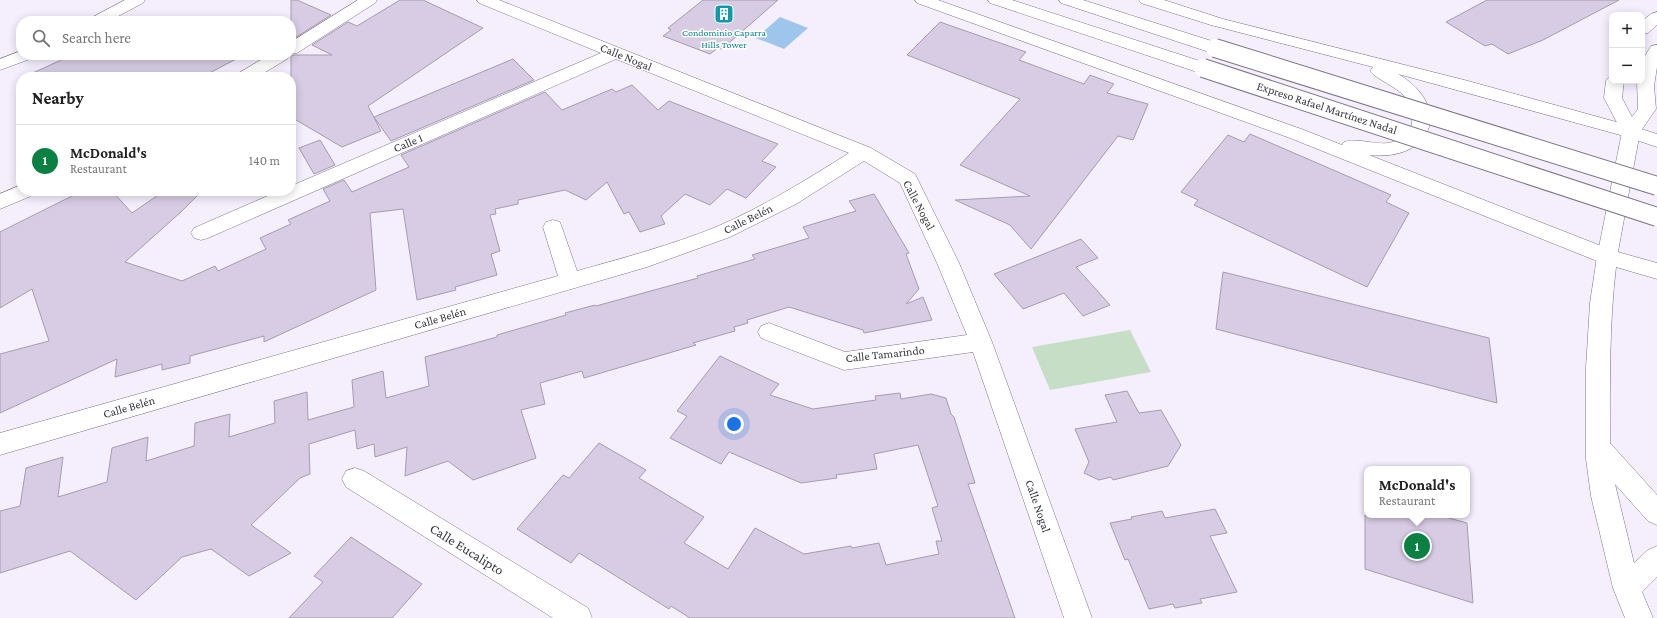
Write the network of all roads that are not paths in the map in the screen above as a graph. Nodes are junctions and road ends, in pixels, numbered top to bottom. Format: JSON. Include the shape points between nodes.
{"nodes":[{"id":1,"x":138,"y":0,"type":"edge"},
{"id":2,"x":369,"y":0,"type":"edge"},
{"id":3,"x":485,"y":0,"type":"edge"},
{"id":4,"x":923,"y":0,"type":"edge"},
{"id":5,"x":996,"y":0,"type":"edge"},
{"id":6,"x":1067,"y":0,"type":"edge"},
{"id":7,"x":1147,"y":0,"type":"edge"},
{"id":8,"x":107,"y":16,"type":"edge"},
{"id":9,"x":1657,"y":18,"type":"edge"},
{"id":10,"x":1645,"y":27,"type":"edge"},
{"id":11,"x":296,"y":46,"type":"edge"},
{"id":12,"x":1657,"y":50,"type":"edge"},
{"id":13,"x":615,"y":53,"type":"junction"},
{"id":14,"x":1341,"y":54,"type":"junction"},
{"id":15,"x":16,"y":58,"type":"edge"},
{"id":16,"x":273,"y":60,"type":"edge"},
{"id":17,"x":0,"y":65,"type":"edge"},
{"id":18,"x":253,"y":72,"type":"edge"},
{"id":19,"x":1615,"y":84,"type":"edge"},
{"id":20,"x":1630,"y":132,"type":"junction"},
{"id":21,"x":1297,"y":134,"type":"junction"},
{"id":22,"x":1657,"y":141,"type":"edge"},
{"id":23,"x":864,"y":152,"type":"junction"},
{"id":24,"x":1657,"y":186,"type":"edge"},
{"id":25,"x":296,"y":192,"type":"edge"},
{"id":26,"x":16,"y":195,"type":"edge"},
{"id":27,"x":286,"y":196,"type":"edge"},
{"id":28,"x":0,"y":202,"type":"edge"},
{"id":29,"x":1657,"y":217,"type":"edge"},
{"id":30,"x":553,"y":227,"type":"dead end"},
{"id":31,"x":201,"y":233,"type":"dead end"},
{"id":32,"x":1607,"y":257,"type":"junction"},
{"id":33,"x":1657,"y":271,"type":"edge"},
{"id":34,"x":570,"y":282,"type":"junction"},
{"id":35,"x":769,"y":332,"type":"dead end"},
{"id":36,"x":981,"y":342,"type":"junction"},
{"id":37,"x":0,"y":444,"type":"edge"},
{"id":38,"x":1598,"y":447,"type":"junction"},
{"id":39,"x":355,"y":479,"type":"dead end"},
{"id":40,"x":1657,"y":513,"type":"edge"},
{"id":41,"x":1657,"y":559,"type":"edge"},
{"id":42,"x":1627,"y":588,"type":"junction"},
{"id":43,"x":578,"y":618,"type":"edge"},
{"id":44,"x":1078,"y":618,"type":"edge"},
{"id":45,"x":1639,"y":618,"type":"edge"}],
"edges":[{"from":1,"to":8,"type":"main road"},
{"from":2,"to":11,"type":"main road"},
{"from":3,"to":13,"type":"main road","name":"Calle Nogal"},
{"from":4,"to":21,"type":"main road"},
{"from":5,"to":29,"type":"main road","name":"Expreso Rafael Martínez Nadal","bridge":true},
{"from":6,"to":24,"type":"main road","name":"Expreso Rafael Martínez Nadal","bridge":true},
{"from":7,"to":14,"type":"main road","via":[[1217,22]]},
{"from":9,"to":10,"type":"main road"},
{"from":12,"to":20,"type":"main road","via":[[1646,70],[1647,109]]},
{"from":13,"to":23,"type":"main road","name":"Calle Nogal"},
{"from":13,"to":25,"type":"main road","name":"Calle 1"},
{"from":14,"to":20,"type":"main road"},
{"from":14,"to":21,"type":"main road","via":[[1404,85],[1420,106],[1422,119],[1419,131],[1410,142],[1399,148],[1383,151]]},
{"from":15,"to":17,"type":"main road"},
{"from":16,"to":18,"type":"main road"},
{"from":19,"to":20,"type":"main road","via":[[1613,98]]},
{"from":20,"to":22,"type":"main road"},
{"from":20,"to":32,"type":"main road"},
{"from":21,"to":32,"type":"main road"},
{"from":23,"to":34,"type":"main road","name":"Calle Belén","via":[[789,199],[723,232]]},
{"from":23,"to":36,"type":"main road","name":"Calle Nogal","via":[[908,179],[948,263]]},
{"from":26,"to":28,"type":"main road"},
{"from":27,"to":31,"type":"main road","name":"Calle 1"},
{"from":30,"to":34,"type":"main road"},
{"from":32,"to":33,"type":"main road"},
{"from":32,"to":38,"type":"main road","via":[[1601,303]]},
{"from":34,"to":37,"type":"main road","name":"Calle Belén"},
{"from":35,"to":36,"type":"main road","name":"Calle Tamarindo","via":[[844,361]]},
{"from":36,"to":44,"type":"main road","name":"Calle Nogal"},
{"from":38,"to":40,"type":"main road"},
{"from":38,"to":42,"type":"main road","via":[[1604,496]]},
{"from":39,"to":43,"type":"main road","name":"Calle Eucalipto"},
{"from":41,"to":42,"type":"main road"},
{"from":42,"to":45,"type":"main road"}]}
